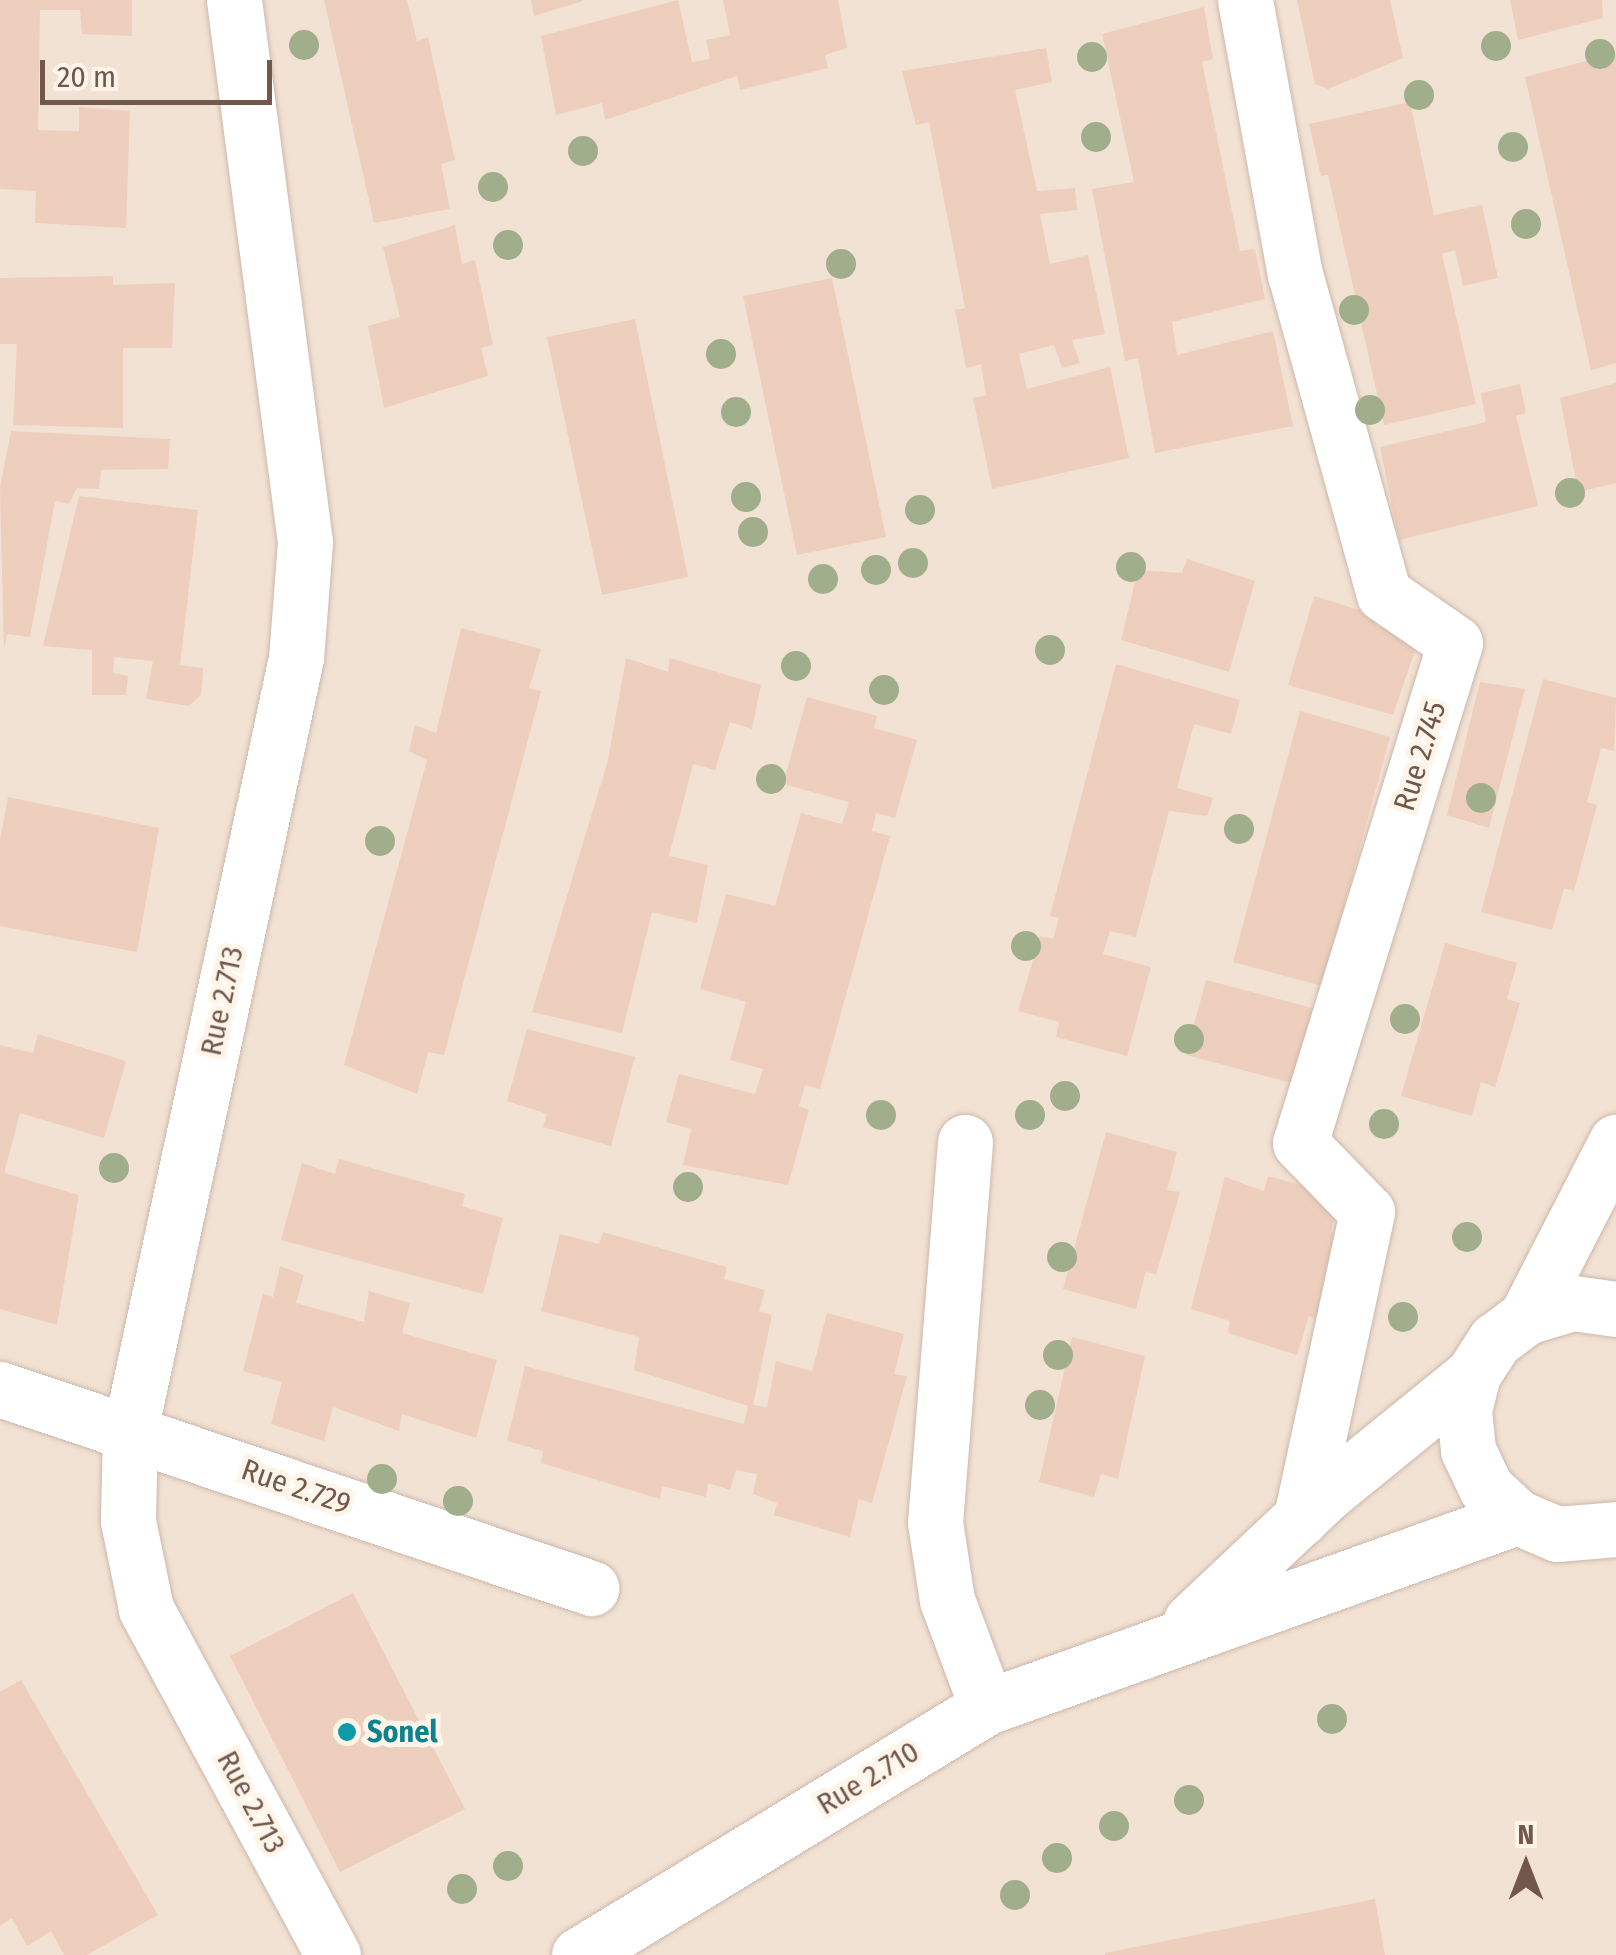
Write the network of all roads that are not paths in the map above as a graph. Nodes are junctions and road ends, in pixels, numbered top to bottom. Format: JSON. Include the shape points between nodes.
{"nodes":[{"id":1,"x":234,"y":0,"type":"edge"},
{"id":2,"x":1245,"y":0,"type":"edge"},
{"id":3,"x":965,"y":1142,"type":"dead end"},
{"id":4,"x":1616,"y":1142,"type":"edge"},
{"id":5,"x":1616,"y":1310,"type":"edge"},
{"id":6,"x":1526,"y":1317,"type":"junction"},
{"id":7,"x":1473,"y":1374,"type":"junction"},
{"id":8,"x":0,"y":1390,"type":"edge"},
{"id":9,"x":130,"y":1430,"type":"junction"},
{"id":10,"x":1517,"y":1517,"type":"junction"},
{"id":11,"x":1301,"y":1518,"type":"junction"},
{"id":12,"x":1611,"y":1535,"type":"edge"},
{"id":13,"x":591,"y":1588,"type":"dead end"},
{"id":14,"x":1174,"y":1636,"type":"junction"},
{"id":15,"x":987,"y":1707,"type":"junction"},
{"id":16,"x":334,"y":1955,"type":"edge"},
{"id":17,"x":579,"y":1955,"type":"edge"}],
"edges":[{"from":1,"to":9,"type":"street","name":"Rue 2.713","via":[[306,542],[296,658]]},
{"from":2,"to":11,"type":"street","name":"Rue 2.745","via":[[1295,274],[1384,594],[1455,642],[1300,1144],[1367,1212]]},
{"from":3,"to":15,"type":"street","via":[[935,1522],[947,1600]]},
{"from":4,"to":6,"type":"street"},
{"from":5,"to":6,"type":"street","via":[[1573,1303]]},
{"from":6,"to":7,"type":"street","via":[[1495,1340]]},
{"from":7,"to":10,"type":"street","via":[[1464,1411],[1468,1450],[1486,1488]]},
{"from":7,"to":11,"type":"street","name":"Rue 2.710"},
{"from":8,"to":9,"type":"street","name":"Rue 2.729"},
{"from":9,"to":13,"type":"street","name":"Rue 2.729"},
{"from":9,"to":16,"type":"street","name":"Rue 2.713","via":[[128,1521],[146,1610]]},
{"from":10,"to":12,"type":"street","via":[[1557,1534]]},
{"from":10,"to":14,"type":"street","name":"Rue 2.710"},
{"from":11,"to":14,"type":"street","name":"Rue 2.710"},
{"from":14,"to":15,"type":"street","name":"Rue 2.710"},
{"from":15,"to":17,"type":"street","name":"Rue 2.710"}]}
